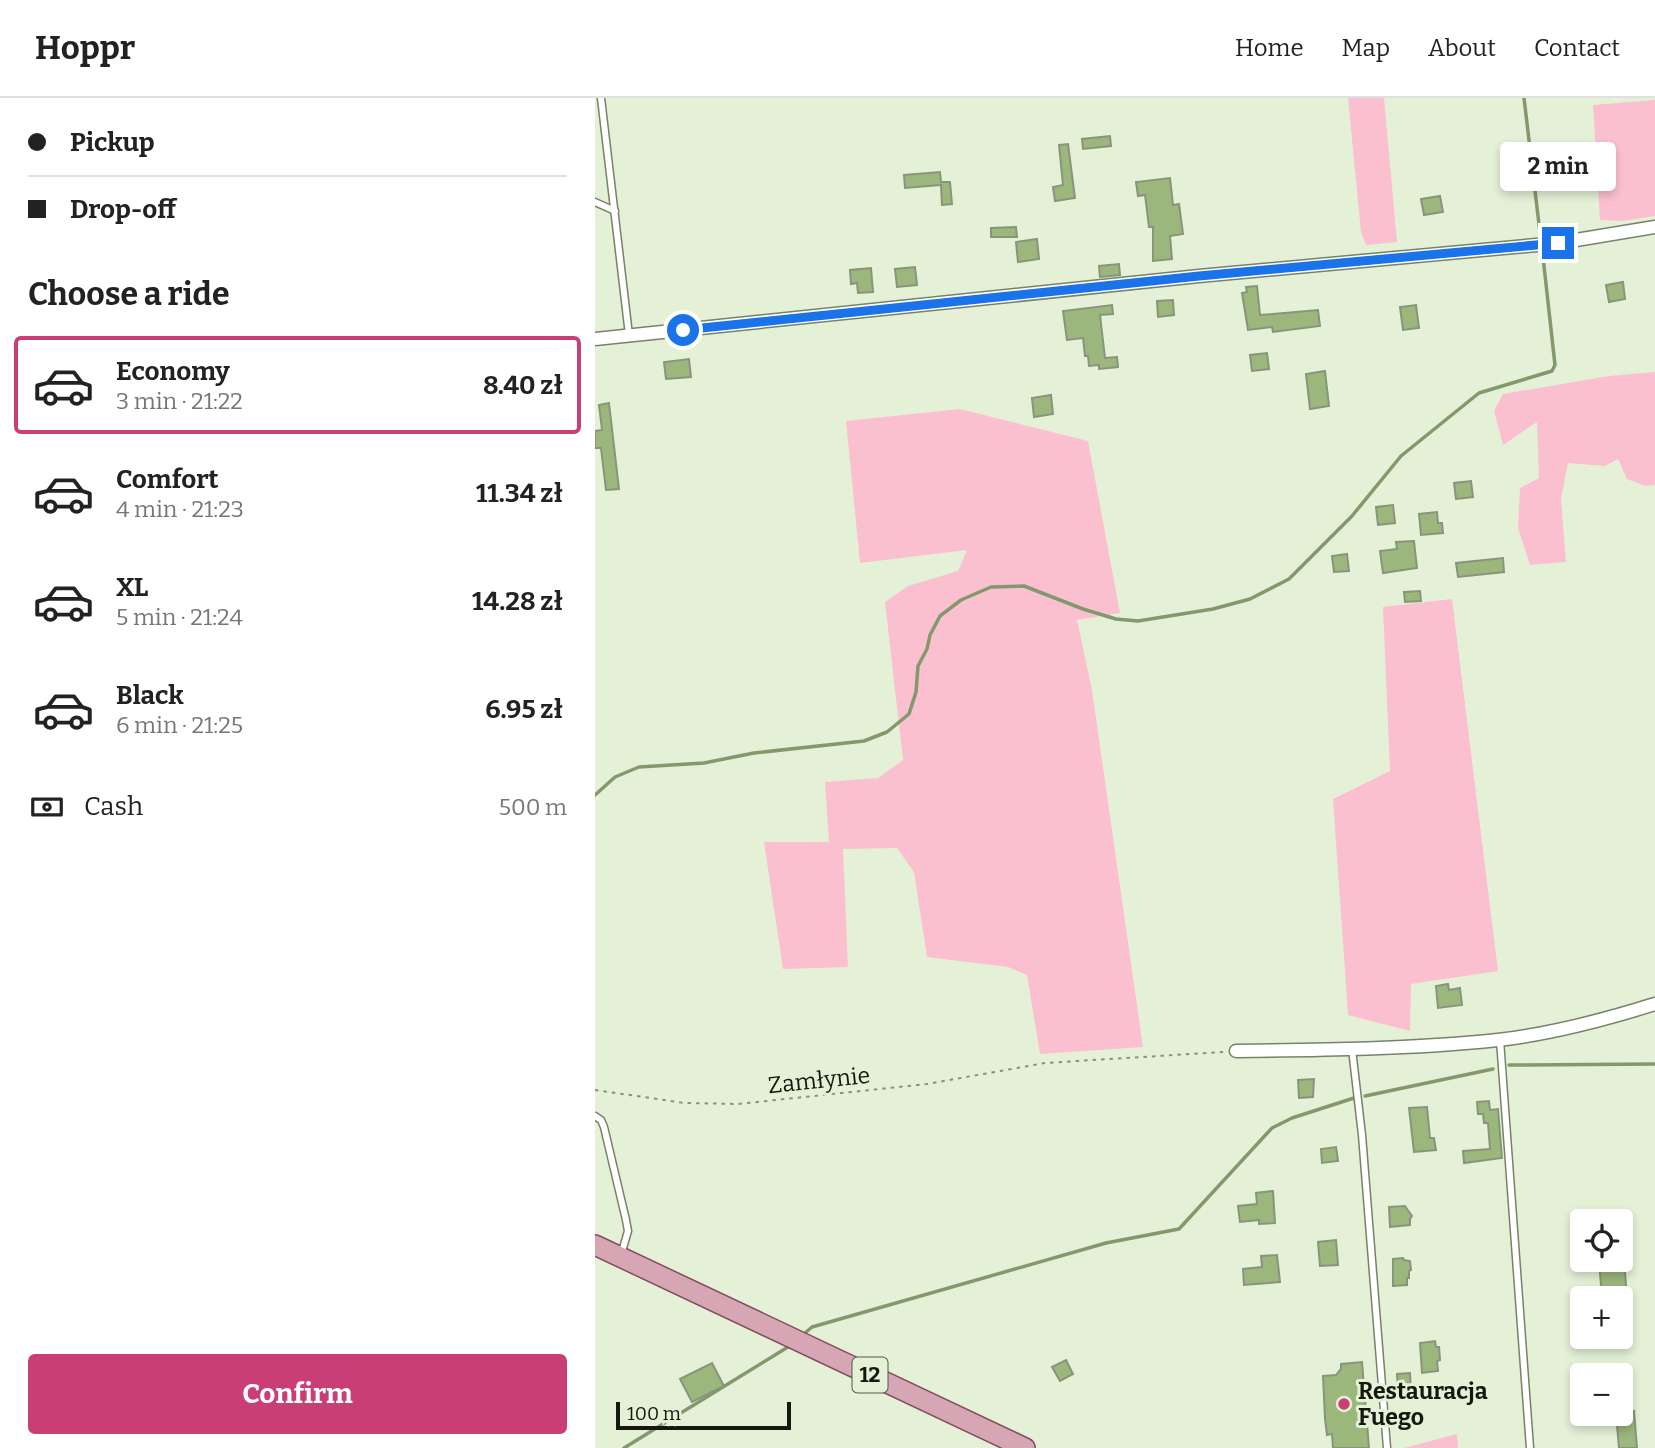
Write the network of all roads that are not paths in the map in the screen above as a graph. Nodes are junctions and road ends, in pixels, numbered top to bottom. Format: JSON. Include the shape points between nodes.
{"nodes":[{"id":1,"x":601,"y":98,"type":"edge"},
{"id":2,"x":595,"y":201,"type":"edge"},
{"id":3,"x":615,"y":211,"type":"junction"},
{"id":4,"x":1655,"y":227,"type":"edge"},
{"id":5,"x":629,"y":335,"type":"junction"},
{"id":6,"x":595,"y":339,"type":"edge"},
{"id":7,"x":1655,"y":1004,"type":"edge"},
{"id":8,"x":1500,"y":1040,"type":"junction"},
{"id":9,"x":1352,"y":1049,"type":"junction"},
{"id":10,"x":1236,"y":1051,"type":"road end"},
{"id":11,"x":595,"y":1116,"type":"edge"},
{"id":12,"x":595,"y":1245,"type":"edge"},
{"id":13,"x":620,"y":1257,"type":"junction"},
{"id":14,"x":1025,"y":1448,"type":"edge"},
{"id":15,"x":1387,"y":1448,"type":"edge"},
{"id":16,"x":1530,"y":1448,"type":"edge"}],
"edges":[{"from":1,"to":3,"type":"lane"},
{"from":2,"to":3,"type":"lane"},
{"from":3,"to":5,"type":"lane"},
{"from":4,"to":5,"type":"street","via":[[1558,243]]},
{"from":5,"to":6,"type":"street"},
{"from":7,"to":8,"type":"street","via":[[1604,1020]]},
{"from":8,"to":9,"type":"street"},
{"from":8,"to":16,"type":"lane"},
{"from":9,"to":10,"type":"street"},
{"from":9,"to":15,"type":"lane"},
{"from":11,"to":13,"type":"lane","via":[[604,1127],[628,1231]]},
{"from":12,"to":13,"type":"main road","number":"12"},
{"from":13,"to":14,"type":"main road","number":"12"}]}
